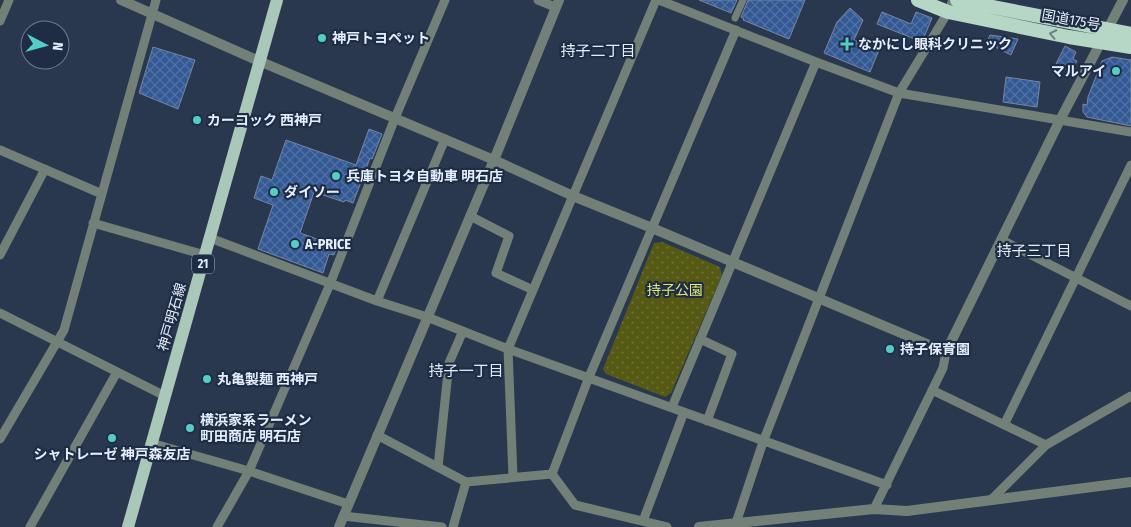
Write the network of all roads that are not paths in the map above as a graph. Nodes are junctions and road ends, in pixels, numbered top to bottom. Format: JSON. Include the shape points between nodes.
{"nodes":[{"id":1,"x":9,"y":0,"type":"edge"},
{"id":2,"x":121,"y":0,"type":"edge"},
{"id":3,"x":156,"y":0,"type":"edge"},
{"id":4,"x":277,"y":0,"type":"edge"},
{"id":5,"x":445,"y":0,"type":"edge"},
{"id":6,"x":538,"y":0,"type":"edge"},
{"id":7,"x":658,"y":0,"type":"edge"},
{"id":8,"x":743,"y":0,"type":"edge"},
{"id":9,"x":918,"y":0,"type":"edge"},
{"id":10,"x":1123,"y":0,"type":"edge"},
{"id":11,"x":557,"y":4,"type":"edge"},
{"id":12,"x":953,"y":4,"type":"edge"},
{"id":13,"x":152,"y":14,"type":"junction"},
{"id":14,"x":735,"y":18,"type":"dead end"},
{"id":15,"x":0,"y":21,"type":"edge"},
{"id":16,"x":736,"y":30,"type":"junction"},
{"id":17,"x":1131,"y":34,"type":"edge"},
{"id":18,"x":1104,"y":36,"type":"junction"},
{"id":19,"x":1131,"y":47,"type":"edge"},
{"id":20,"x":259,"y":61,"type":"junction"},
{"id":21,"x":816,"y":62,"type":"junction"},
{"id":22,"x":899,"y":93,"type":"junction"},
{"id":23,"x":395,"y":118,"type":"junction"},
{"id":24,"x":1060,"y":120,"type":"junction"},
{"id":25,"x":1131,"y":132,"type":"edge"},
{"id":26,"x":445,"y":139,"type":"junction"},
{"id":27,"x":0,"y":150,"type":"edge"},
{"id":28,"x":494,"y":160,"type":"junction"},
{"id":29,"x":1131,"y":165,"type":"edge"},
{"id":30,"x":45,"y":169,"type":"junction"},
{"id":31,"x":102,"y":194,"type":"junction"},
{"id":32,"x":573,"y":196,"type":"junction"},
{"id":33,"x":470,"y":216,"type":"junction"},
{"id":34,"x":93,"y":223,"type":"junction"},
{"id":35,"x":652,"y":228,"type":"junction"},
{"id":36,"x":210,"y":238,"type":"junction"},
{"id":37,"x":1002,"y":240,"type":"junction"},
{"id":38,"x":0,"y":255,"type":"edge"},
{"id":39,"x":205,"y":255,"type":"junction"},
{"id":40,"x":732,"y":262,"type":"junction"},
{"id":41,"x":1076,"y":278,"type":"junction"},
{"id":42,"x":330,"y":284,"type":"junction"},
{"id":43,"x":533,"y":290,"type":"junction"},
{"id":44,"x":819,"y":300,"type":"junction"},
{"id":45,"x":377,"y":301,"type":"junction"},
{"id":46,"x":1131,"y":306,"type":"edge"},
{"id":47,"x":0,"y":313,"type":"edge"},
{"id":48,"x":427,"y":317,"type":"junction"},
{"id":49,"x":463,"y":331,"type":"junction"},
{"id":50,"x":700,"y":339,"type":"junction"},
{"id":51,"x":57,"y":341,"type":"junction"},
{"id":52,"x":508,"y":349,"type":"junction"},
{"id":53,"x":946,"y":352,"type":"junction"},
{"id":54,"x":117,"y":372,"type":"junction"},
{"id":55,"x":589,"y":377,"type":"junction"},
{"id":56,"x":932,"y":390,"type":"junction"},
{"id":57,"x":165,"y":396,"type":"junction"},
{"id":58,"x":1131,"y":396,"type":"edge"},
{"id":59,"x":672,"y":407,"type":"junction"},
{"id":60,"x":684,"y":412,"type":"junction"},
{"id":61,"x":707,"y":421,"type":"junction"},
{"id":62,"x":1004,"y":425,"type":"junction"},
{"id":63,"x":377,"y":436,"type":"junction"},
{"id":64,"x":0,"y":439,"type":"edge"},
{"id":65,"x":764,"y":442,"type":"junction"},
{"id":66,"x":151,"y":443,"type":"junction"},
{"id":67,"x":1046,"y":445,"type":"junction"},
{"id":68,"x":438,"y":467,"type":"junction"},
{"id":69,"x":249,"y":471,"type":"junction"},
{"id":70,"x":552,"y":474,"type":"junction"},
{"id":71,"x":513,"y":478,"type":"junction"},
{"id":72,"x":466,"y":482,"type":"junction"},
{"id":73,"x":1131,"y":482,"type":"edge"},
{"id":74,"x":887,"y":485,"type":"junction"},
{"id":75,"x":990,"y":500,"type":"junction"},
{"id":76,"x":348,"y":504,"type":"junction"},
{"id":77,"x":874,"y":509,"type":"junction"},
{"id":78,"x":343,"y":516,"type":"junction"},
{"id":79,"x":643,"y":521,"type":"junction"},
{"id":80,"x":736,"y":523,"type":"junction"},
{"id":81,"x":30,"y":527,"type":"edge"},
{"id":82,"x":128,"y":527,"type":"edge"},
{"id":83,"x":217,"y":527,"type":"edge"},
{"id":84,"x":338,"y":527,"type":"edge"},
{"id":85,"x":442,"y":527,"type":"edge"},
{"id":86,"x":453,"y":527,"type":"edge"},
{"id":87,"x":667,"y":527,"type":"edge"},
{"id":88,"x":699,"y":527,"type":"edge"}],
"edges":[{"from":1,"to":15,"type":"street"},
{"from":2,"to":13,"type":"street"},
{"from":3,"to":13,"type":"street"},
{"from":4,"to":20,"type":"main road","name":"神戸明石線","number":"21"},
{"from":5,"to":23,"type":"street"},
{"from":6,"to":11,"type":"street"},
{"from":7,"to":16,"type":"street"},
{"from":7,"to":32,"type":"street"},
{"from":8,"to":14,"type":"street"},
{"from":9,"to":12,"type":"highway","name":"国道175号"},
{"from":10,"to":18,"type":"street"},
{"from":11,"to":28,"type":"street"},
{"from":12,"to":18,"type":"highway","name":"国道175号"},
{"from":12,"to":22,"type":"street"},
{"from":13,"to":20,"type":"street"},
{"from":13,"to":31,"type":"street"},
{"from":16,"to":21,"type":"street"},
{"from":16,"to":35,"type":"street"},
{"from":17,"to":18,"type":"highway","name":"国道175号"},
{"from":18,"to":19,"type":"highway","name":"国道175号"},
{"from":18,"to":24,"type":"street"},
{"from":20,"to":23,"type":"street"},
{"from":20,"to":36,"type":"main road","name":"神戸明石線","number":"21"},
{"from":21,"to":22,"type":"street"},
{"from":21,"to":40,"type":"street"},
{"from":22,"to":24,"type":"street"},
{"from":22,"to":44,"type":"street"},
{"from":23,"to":26,"type":"street"},
{"from":23,"to":42,"type":"street"},
{"from":24,"to":25,"type":"street"},
{"from":24,"to":37,"type":"street"},
{"from":26,"to":28,"type":"street"},
{"from":26,"to":45,"type":"street"},
{"from":27,"to":30,"type":"street"},
{"from":28,"to":32,"type":"street"},
{"from":28,"to":33,"type":"street"},
{"from":29,"to":41,"type":"street"},
{"from":30,"to":31,"type":"street"},
{"from":30,"to":38,"type":"street"},
{"from":31,"to":34,"type":"street"},
{"from":32,"to":35,"type":"street"},
{"from":32,"to":43,"type":"street"},
{"from":33,"to":43,"type":"street","via":[[510,236],[496,273]]},
{"from":33,"to":48,"type":"street"},
{"from":34,"to":39,"type":"street"},
{"from":34,"to":51,"type":"street","via":[[64,330]]},
{"from":35,"to":40,"type":"street"},
{"from":35,"to":55,"type":"street"},
{"from":36,"to":39,"type":"main road","name":"神戸明石線","number":"21"},
{"from":36,"to":42,"type":"street"},
{"from":37,"to":41,"type":"street"},
{"from":37,"to":53,"type":"street"},
{"from":39,"to":57,"type":"main road","name":"神戸明石線","number":"21"},
{"from":40,"to":44,"type":"street"},
{"from":40,"to":50,"type":"street"},
{"from":41,"to":46,"type":"street"},
{"from":41,"to":62,"type":"street"},
{"from":42,"to":45,"type":"street"},
{"from":42,"to":69,"type":"street"},
{"from":43,"to":52,"type":"street"},
{"from":44,"to":53,"type":"street"},
{"from":44,"to":65,"type":"street"},
{"from":45,"to":48,"type":"street"},
{"from":47,"to":51,"type":"street"},
{"from":48,"to":49,"type":"street"},
{"from":48,"to":63,"type":"street"},
{"from":49,"to":52,"type":"street"},
{"from":49,"to":68,"type":"street","via":[[449,363]]},
{"from":50,"to":59,"type":"street"},
{"from":50,"to":61,"type":"street","via":[[732,354]]},
{"from":51,"to":54,"type":"street"},
{"from":51,"to":64,"type":"street"},
{"from":52,"to":55,"type":"street"},
{"from":52,"to":71,"type":"street"},
{"from":53,"to":56,"type":"street","via":[[943,368]]},
{"from":54,"to":57,"type":"street"},
{"from":54,"to":81,"type":"street"},
{"from":55,"to":59,"type":"street"},
{"from":55,"to":70,"type":"street"},
{"from":56,"to":62,"type":"street"},
{"from":56,"to":74,"type":"street"},
{"from":57,"to":66,"type":"main road","name":"神戸明石線","number":"21"},
{"from":58,"to":67,"type":"street"},
{"from":59,"to":60,"type":"street"},
{"from":60,"to":61,"type":"street"},
{"from":60,"to":79,"type":"street"},
{"from":61,"to":65,"type":"street"},
{"from":62,"to":67,"type":"street"},
{"from":63,"to":68,"type":"street"},
{"from":63,"to":76,"type":"street"},
{"from":65,"to":74,"type":"street"},
{"from":65,"to":80,"type":"street"},
{"from":66,"to":69,"type":"street"},
{"from":66,"to":82,"type":"main road","name":"神戸明石線","number":"21"},
{"from":67,"to":75,"type":"street"},
{"from":68,"to":72,"type":"street"},
{"from":69,"to":76,"type":"street"},
{"from":69,"to":83,"type":"street"},
{"from":70,"to":71,"type":"street"},
{"from":70,"to":79,"type":"street","via":[[575,505]]},
{"from":71,"to":72,"type":"street"},
{"from":72,"to":86,"type":"street"},
{"from":73,"to":75,"type":"street"},
{"from":74,"to":77,"type":"street"},
{"from":75,"to":77,"type":"street","via":[[907,511]]},
{"from":76,"to":78,"type":"street"},
{"from":77,"to":80,"type":"street"},
{"from":78,"to":84,"type":"street"},
{"from":78,"to":85,"type":"street"},
{"from":79,"to":87,"type":"street"},
{"from":80,"to":88,"type":"street"}]}
